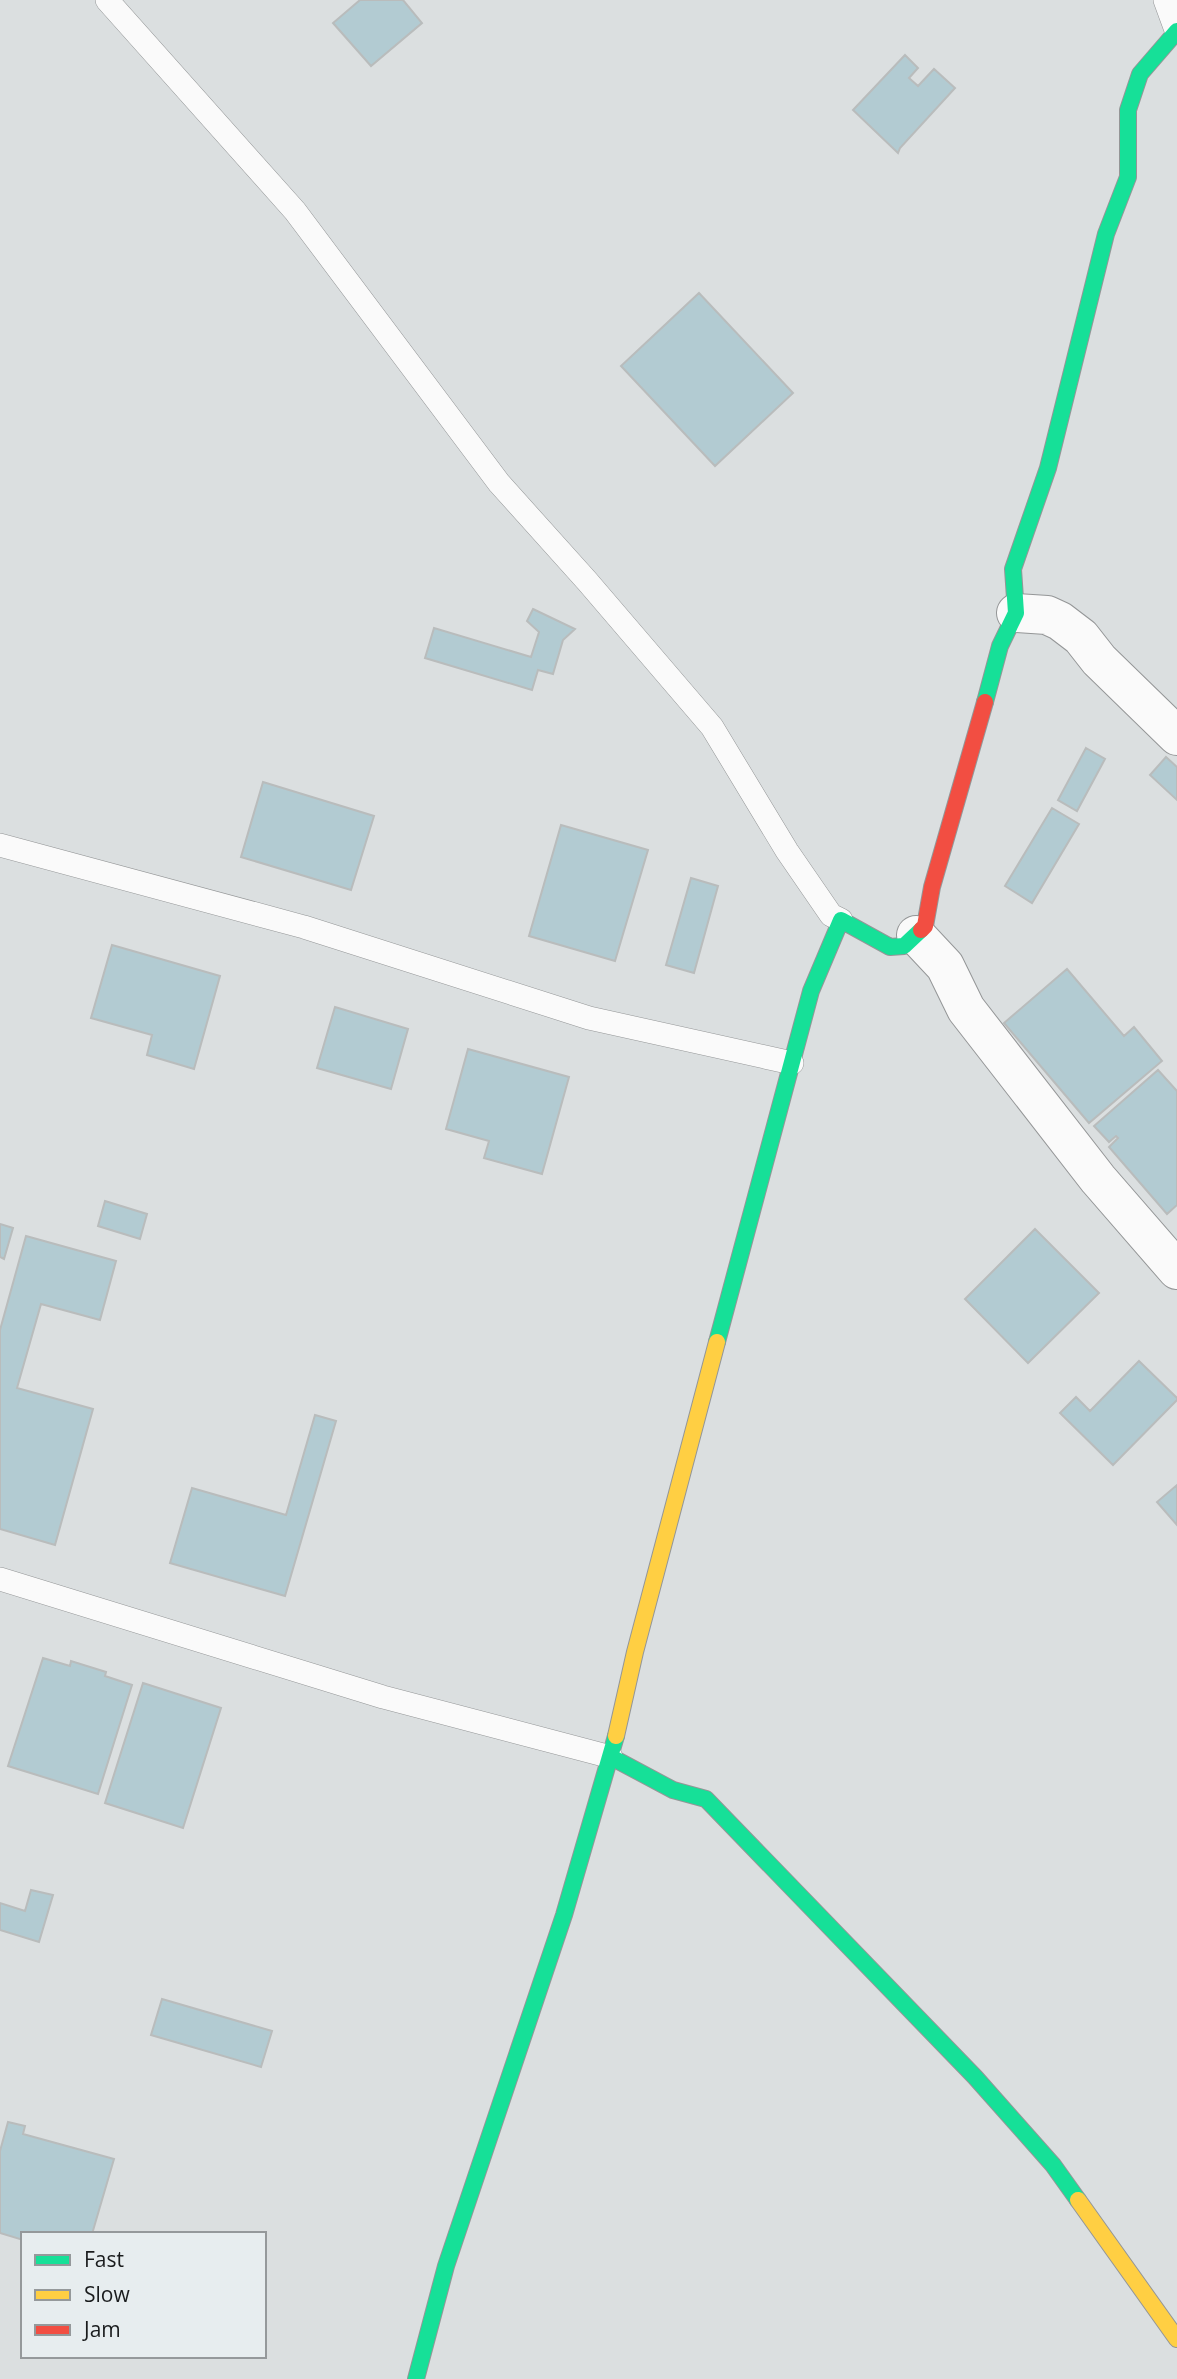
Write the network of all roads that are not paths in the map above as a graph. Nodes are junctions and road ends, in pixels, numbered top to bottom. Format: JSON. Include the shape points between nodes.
{"nodes":[{"id":1,"x":107,"y":0,"type":"edge"},
{"id":2,"x":1165,"y":0,"type":"edge"},
{"id":3,"x":1177,"y":31,"type":"edge"},
{"id":4,"x":1016,"y":613,"type":"junction"},
{"id":5,"x":1177,"y":736,"type":"edge"},
{"id":6,"x":0,"y":845,"type":"edge"},
{"id":7,"x":841,"y":920,"type":"junction"},
{"id":8,"x":916,"y":935,"type":"junction"},
{"id":9,"x":792,"y":1063,"type":"junction"},
{"id":10,"x":1177,"y":1270,"type":"edge"},
{"id":11,"x":0,"y":1579,"type":"edge"},
{"id":12,"x":611,"y":1757,"type":"junction"},
{"id":13,"x":1177,"y":2339,"type":"edge"},
{"id":14,"x":416,"y":2379,"type":"edge"}],
"edges":[{"from":1,"to":7,"type":"lane","via":[[295,211],[499,483],[712,727],[787,851],[831,915]]},
{"from":2,"to":3,"type":"lane"},
{"from":3,"to":4,"type":"street","via":[[1140,74],[1128,110],[1128,177],[1106,234],[1048,468],[1013,569]]},
{"from":4,"to":5,"type":"street","via":[[1047,615],[1081,637]]},
{"from":4,"to":8,"type":"street","via":[[1000,646],[925,926]]},
{"from":6,"to":9,"type":"lane","via":[[304,927],[589,1018]]},
{"from":7,"to":8,"type":"street","via":[[890,947],[904,946]]},
{"from":7,"to":9,"type":"street","via":[[811,991]]},
{"from":8,"to":10,"type":"street","via":[[945,966],[966,1009],[1098,1179]]},
{"from":9,"to":12,"type":"street"},
{"from":11,"to":12,"type":"lane","via":[[383,1698]]},
{"from":12,"to":13,"type":"street","via":[[673,1790],[706,1799],[975,2077],[1053,2165]]},
{"from":12,"to":14,"type":"street","via":[[564,1915],[446,2266]]}]}
